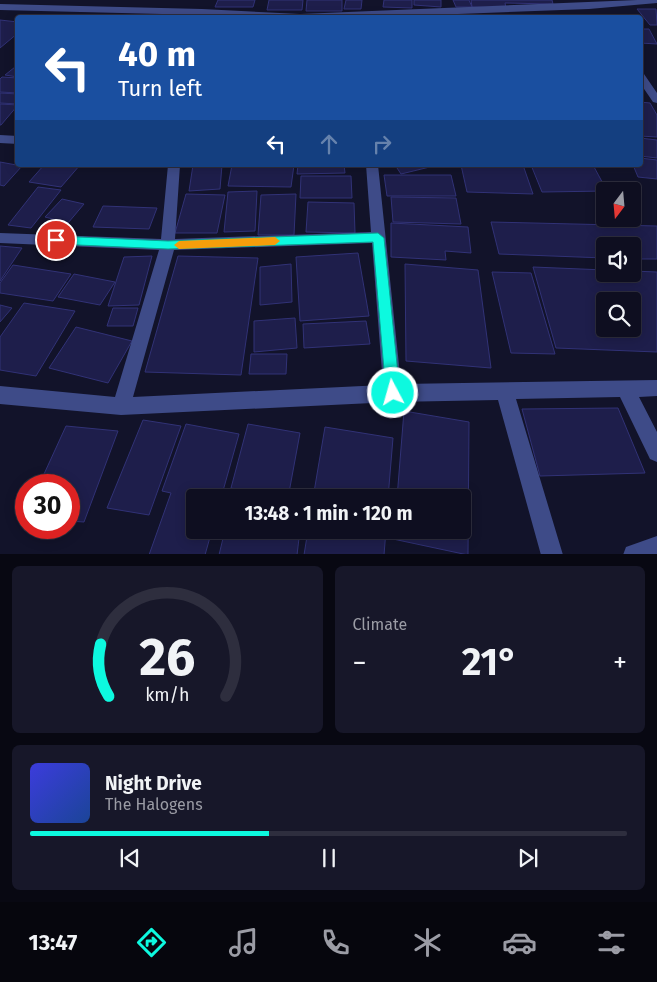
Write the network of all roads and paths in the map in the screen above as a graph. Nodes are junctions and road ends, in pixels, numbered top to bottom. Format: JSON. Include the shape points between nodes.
{"nodes":[{"id":1,"x":657,"y":1,"type":"edge"},
{"id":2,"x":593,"y":4,"type":"edge"},
{"id":3,"x":0,"y":7,"type":"edge"},
{"id":4,"x":216,"y":15,"type":"edge"},
{"id":5,"x":350,"y":15,"type":"edge"},
{"id":6,"x":407,"y":15,"type":"edge"},
{"id":7,"x":643,"y":80,"type":"edge"},
{"id":8,"x":657,"y":100,"type":"edge"},
{"id":9,"x":0,"y":139,"type":"edge"},
{"id":10,"x":15,"y":140,"type":"edge"},
{"id":11,"x":174,"y":167,"type":"edge"},
{"id":12,"x":372,"y":167,"type":"edge"},
{"id":13,"x":0,"y":238,"type":"edge"},
{"id":14,"x":378,"y":238,"type":"junction"},
{"id":15,"x":168,"y":245,"type":"junction"},
{"id":16,"x":657,"y":388,"type":"edge"},
{"id":17,"x":625,"y":389,"type":"junction"},
{"id":18,"x":505,"y":392,"type":"junction"},
{"id":19,"x":393,"y":393,"type":"junction"},
{"id":20,"x":0,"y":396,"type":"edge"},
{"id":21,"x":121,"y":406,"type":"junction"},
{"id":22,"x":657,"y":452,"type":"edge"},
{"id":23,"x":657,"y":547,"type":"edge"},
{"id":24,"x":552,"y":554,"type":"edge"},
{"id":25,"x":634,"y":554,"type":"edge"}],
"edges":[{"from":1,"to":2,"type":"street"},
{"from":2,"to":6,"type":"street"},
{"from":3,"to":4,"type":"street","via":[[203,9]]},
{"from":5,"to":6,"type":"street","via":[[370,10]]},
{"from":7,"to":8,"type":"street"},
{"from":9,"to":10,"type":"street"},
{"from":11,"to":15,"type":"street"},
{"from":12,"to":14,"type":"street"},
{"from":13,"to":15,"type":"street"},
{"from":14,"to":15,"type":"street"},
{"from":14,"to":19,"type":"street"},
{"from":15,"to":21,"type":"street"},
{"from":16,"to":17,"type":"street"},
{"from":17,"to":18,"type":"street"},
{"from":17,"to":22,"type":"street"},
{"from":18,"to":19,"type":"street"},
{"from":18,"to":24,"type":"street"},
{"from":19,"to":21,"type":"street"},
{"from":20,"to":21,"type":"street"},
{"from":23,"to":25,"type":"street"}]}
